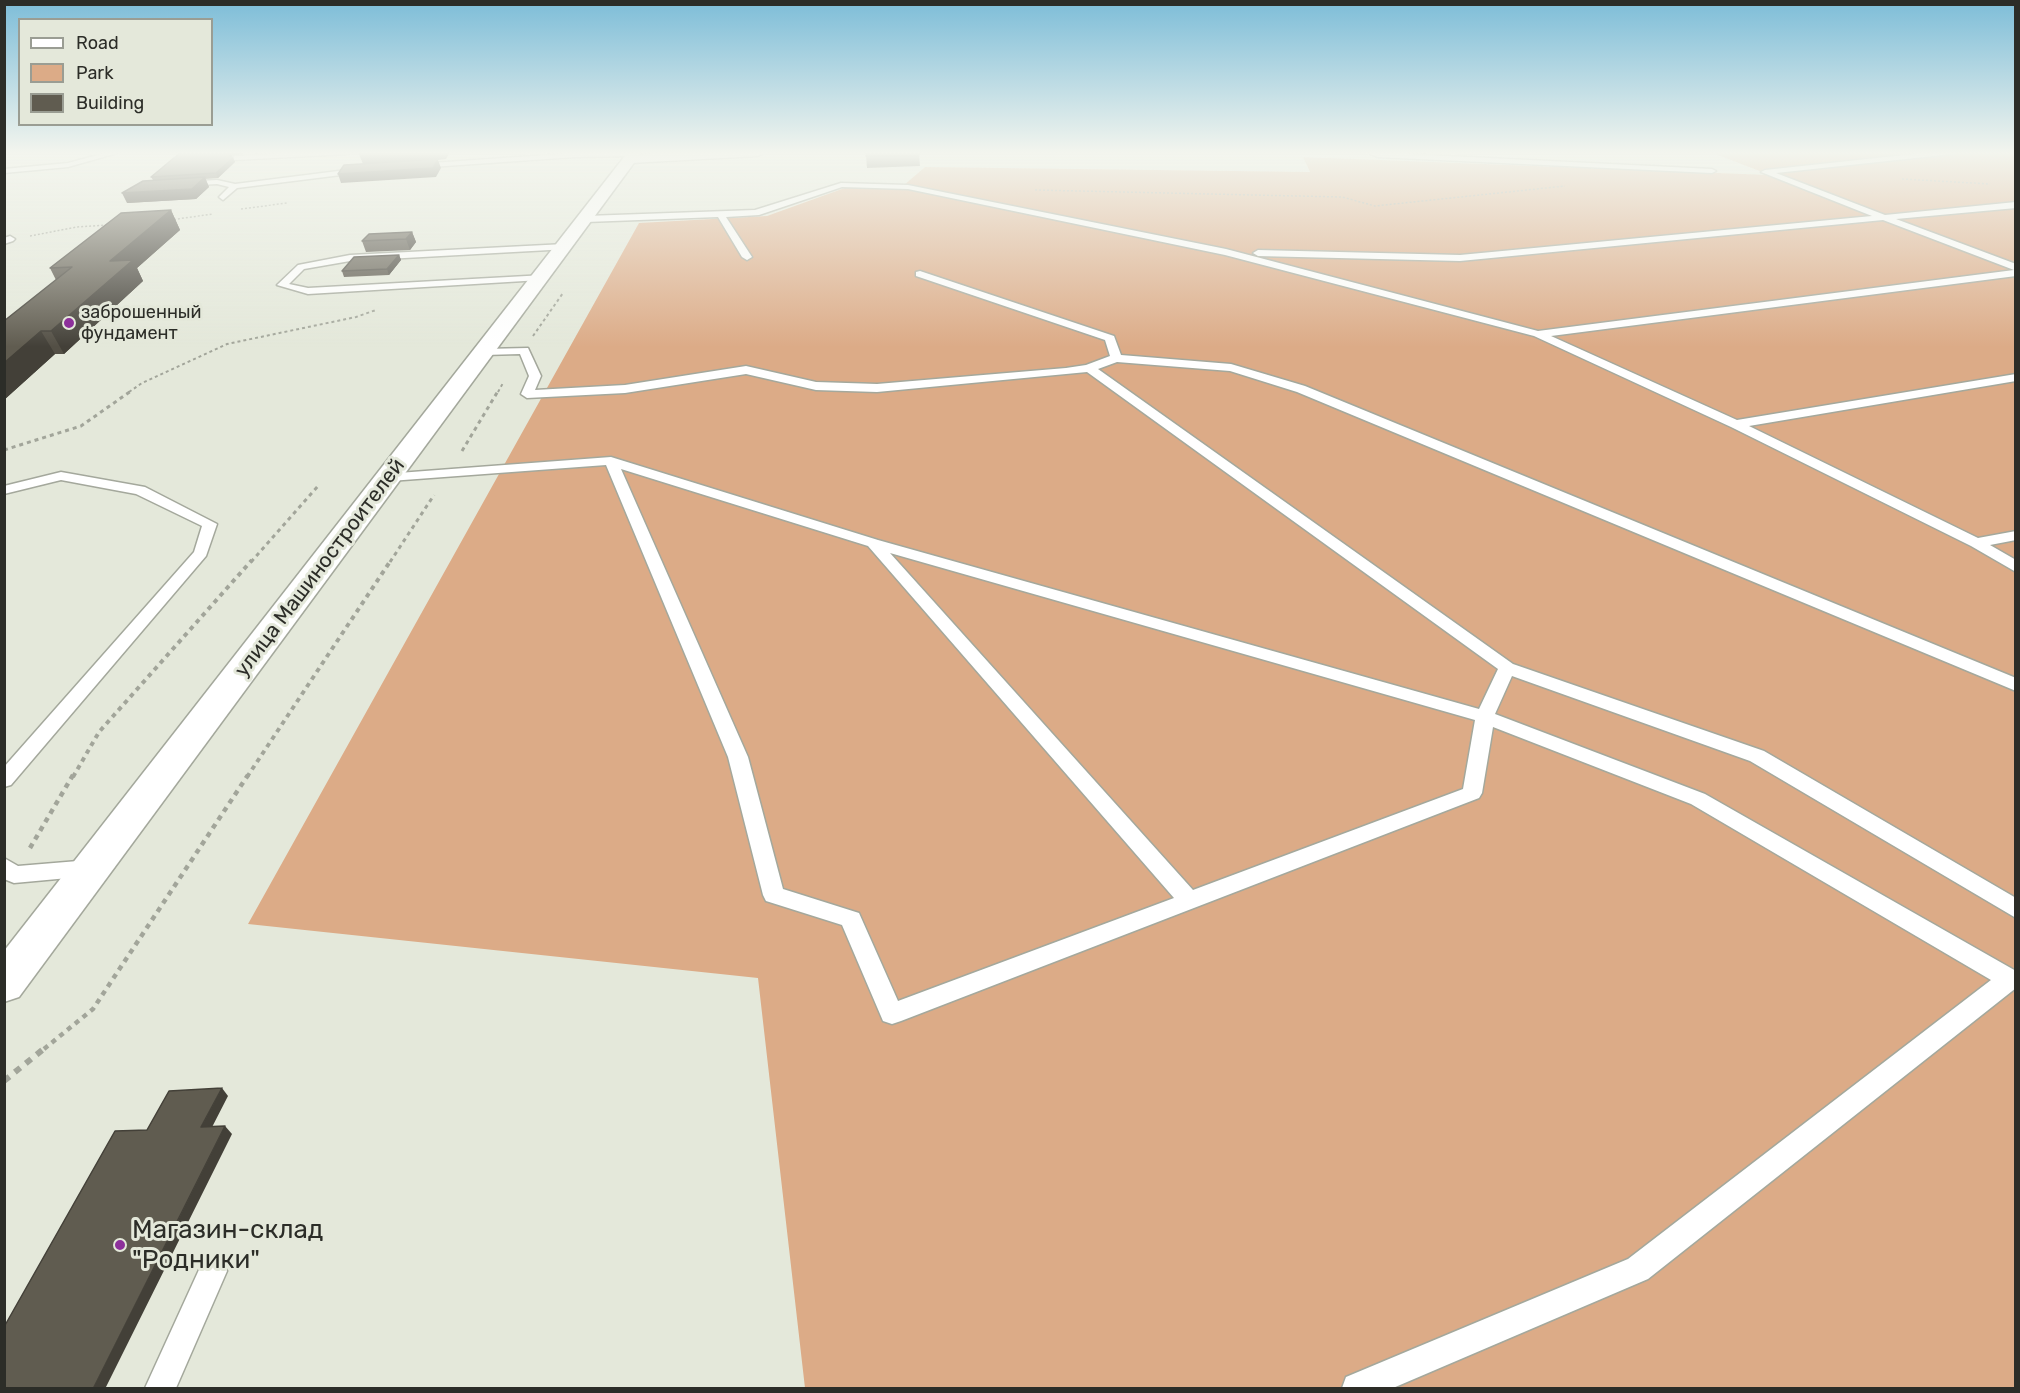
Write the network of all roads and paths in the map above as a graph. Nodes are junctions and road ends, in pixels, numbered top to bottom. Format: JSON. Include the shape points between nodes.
{"nodes":[{"id":1,"x":190,"y":217,"type":"edge"},
{"id":2,"x":653,"y":217,"type":"edge"},
{"id":3,"x":722,"y":217,"type":"edge"},
{"id":4,"x":1052,"y":217,"type":"edge"},
{"id":5,"x":1882,"y":217,"type":"joint"},
{"id":6,"x":586,"y":219,"type":"joint"},
{"id":7,"x":163,"y":221,"type":"dead end"},
{"id":8,"x":109,"y":225,"type":"edge"},
{"id":9,"x":7,"y":240,"type":"edge"},
{"id":10,"x":565,"y":247,"type":"junction"},
{"id":11,"x":1226,"y":252,"type":"junction"},
{"id":12,"x":747,"y":257,"type":"dead end"},
{"id":13,"x":2016,"y":268,"type":"edge"},
{"id":14,"x":2016,"y":273,"type":"edge"},
{"id":15,"x":920,"y":274,"type":"dead end"},
{"id":16,"x":541,"y":277,"type":"junction"},
{"id":17,"x":570,"y":284,"type":"dead end"},
{"id":18,"x":385,"y":306,"type":"dead end"},
{"id":19,"x":1538,"y":334,"type":"junction"},
{"id":20,"x":524,"y":350,"type":"junction"},
{"id":21,"x":484,"y":352,"type":"junction"},
{"id":22,"x":1116,"y":358,"type":"junction"},
{"id":23,"x":1089,"y":368,"type":"junction"},
{"id":24,"x":2016,"y":377,"type":"edge"},
{"id":25,"x":1736,"y":424,"type":"junction"},
{"id":26,"x":4,"y":450,"type":"edge"},
{"id":27,"x":611,"y":461,"type":"junction"},
{"id":28,"x":449,"y":473,"type":"junction"},
{"id":29,"x":390,"y":477,"type":"junction"},
{"id":30,"x":318,"y":486,"type":"dead end"},
{"id":31,"x":4,"y":490,"type":"edge"},
{"id":32,"x":2016,"y":535,"type":"edge"},
{"id":33,"x":873,"y":543,"type":"junction"},
{"id":34,"x":1976,"y":543,"type":"junction"},
{"id":35,"x":2016,"y":567,"type":"edge"},
{"id":36,"x":1507,"y":668,"type":"junction"},
{"id":37,"x":2016,"y":684,"type":"edge"},
{"id":38,"x":1485,"y":717,"type":"junction"},
{"id":39,"x":4,"y":780,"type":"edge"},
{"id":40,"x":92,"y":868,"type":"junction"},
{"id":41,"x":8,"y":873,"type":"edge"},
{"id":42,"x":1188,"y":899,"type":"junction"},
{"id":43,"x":2016,"y":909,"type":"edge"},
{"id":44,"x":2013,"y":981,"type":"edge"},
{"id":45,"x":4,"y":984,"type":"edge"},
{"id":46,"x":4,"y":1082,"type":"edge"},
{"id":47,"x":213,"y":1271,"type":"dead end"},
{"id":48,"x":160,"y":1389,"type":"edge"},
{"id":49,"x":1357,"y":1389,"type":"edge"}],
"edges":[{"from":1,"to":7,"type":"path"},
{"from":2,"to":6,"type":"lane"},
{"from":3,"to":12,"type":"lane"},
{"from":4,"to":11,"type":"lane"},
{"from":5,"to":11,"type":"lane","via":[[1460,258]]},
{"from":5,"to":13,"type":"lane"},
{"from":6,"to":10,"type":"street","name":"улица Машиностроителей"},
{"from":8,"to":9,"type":"path"},
{"from":10,"to":16,"type":"street","name":"улица Машиностроителей"},
{"from":10,"to":16,"type":"lane","via":[[350,258],[301,267],[282,285],[308,291]]},
{"from":11,"to":19,"type":"lane"},
{"from":14,"to":19,"type":"lane"},
{"from":15,"to":22,"type":"lane","via":[[1110,338]]},
{"from":16,"to":21,"type":"street","name":"улица Машиностроителей"},
{"from":17,"to":20,"type":"path"},
{"from":18,"to":26,"type":"path","via":[[356,317],[227,344],[142,383],[81,426]]},
{"from":19,"to":25,"type":"lane"},
{"from":20,"to":21,"type":"lane"},
{"from":20,"to":23,"type":"lane","via":[[535,376],[527,394],[625,389],[746,370],[816,386],[877,388]]},
{"from":20,"to":28,"type":"path"},
{"from":21,"to":29,"type":"street","name":"улица Машиностроителей"},
{"from":22,"to":23,"type":"lane"},
{"from":22,"to":37,"type":"lane","via":[[1231,368],[1301,389]]},
{"from":23,"to":36,"type":"lane"},
{"from":24,"to":25,"type":"lane"},
{"from":25,"to":34,"type":"lane"},
{"from":27,"to":28,"type":"lane"},
{"from":27,"to":33,"type":"lane"},
{"from":27,"to":42,"type":"lane","via":[[738,757],[774,895],[851,919],[892,1014]]},
{"from":28,"to":29,"type":"lane"},
{"from":28,"to":46,"type":"path","via":[[93,1009]]},
{"from":29,"to":40,"type":"street","name":"улица Машиностроителей"},
{"from":30,"to":41,"type":"path","via":[[99,732]]},
{"from":31,"to":39,"type":"lane","via":[[61,476],[140,490],[210,524],[201,552]]},
{"from":32,"to":34,"type":"lane"},
{"from":33,"to":38,"type":"lane"},
{"from":33,"to":42,"type":"lane"},
{"from":34,"to":35,"type":"lane"},
{"from":36,"to":38,"type":"lane"},
{"from":36,"to":43,"type":"lane","via":[[1757,756]]},
{"from":38,"to":42,"type":"lane","via":[[1472,793]]},
{"from":38,"to":44,"type":"lane","via":[[1698,799]]},
{"from":40,"to":41,"type":"lane"},
{"from":40,"to":45,"type":"street","name":"улица Машиностроителей"},
{"from":44,"to":49,"type":"lane","via":[[1638,1269]]},
{"from":47,"to":48,"type":"lane"}]}
